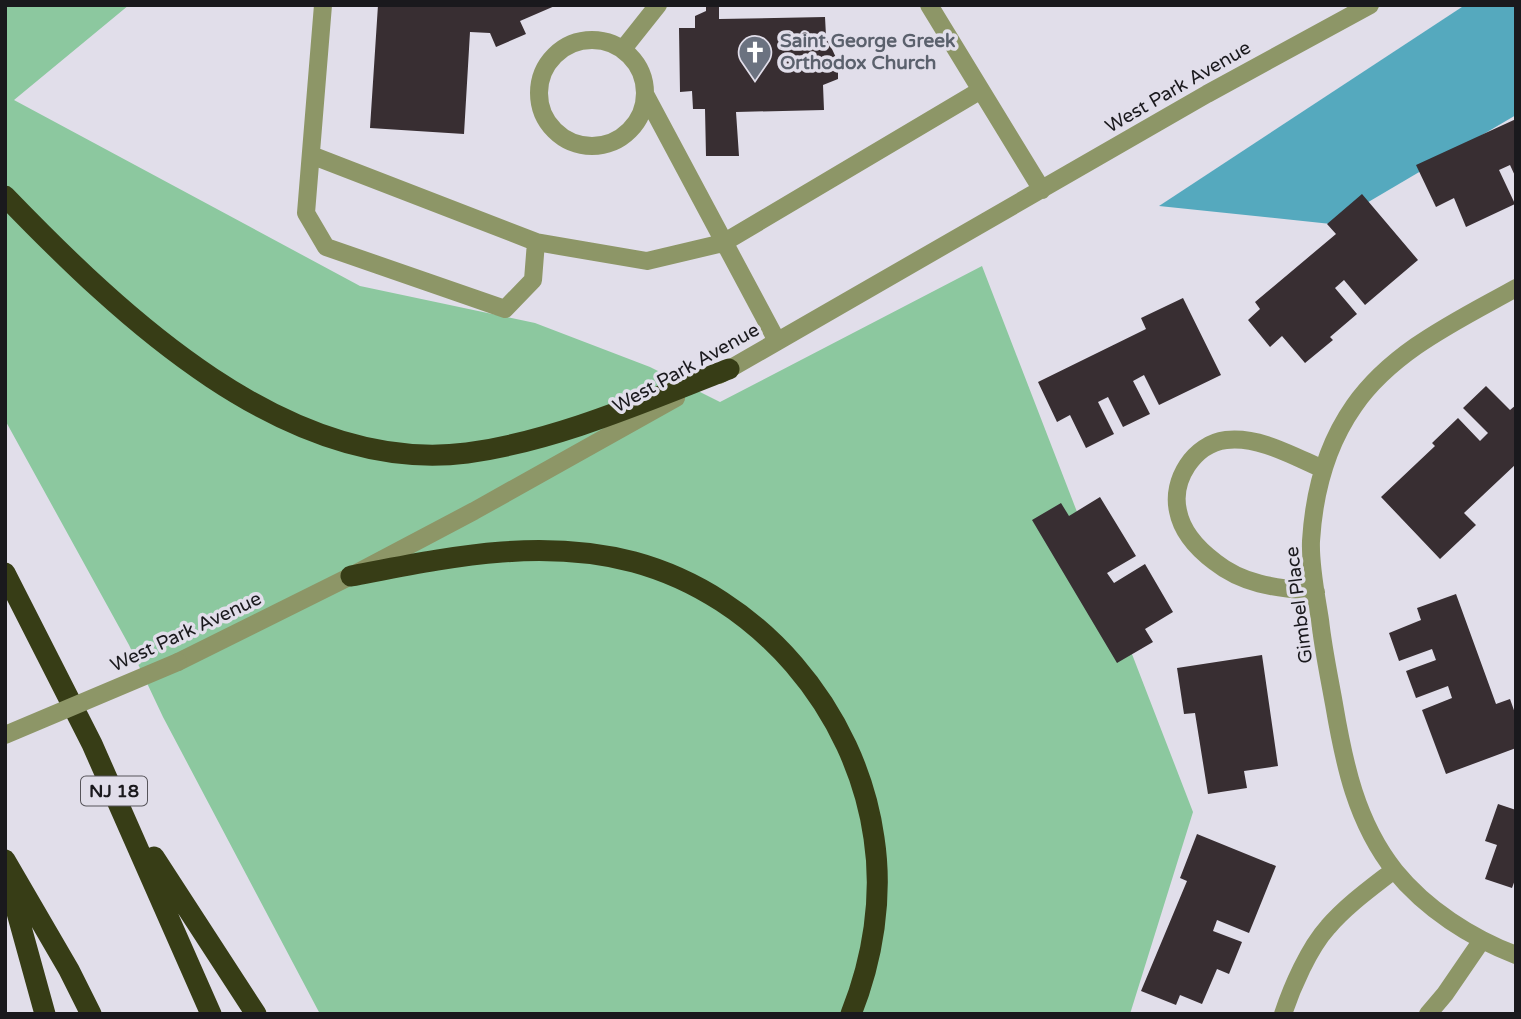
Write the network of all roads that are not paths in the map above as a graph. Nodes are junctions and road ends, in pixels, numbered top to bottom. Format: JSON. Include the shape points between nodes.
{"nodes":[{"id":1,"x":323,"y":5,"type":"edge"},
{"id":2,"x":658,"y":5,"type":"edge"},
{"id":3,"x":929,"y":5,"type":"edge"},
{"id":4,"x":1370,"y":5,"type":"edge"},
{"id":5,"x":622,"y":49,"type":"junction"},
{"id":6,"x":981,"y":90,"type":"junction"},
{"id":7,"x":645,"y":94,"type":"junction"},
{"id":8,"x":310,"y":155,"type":"junction"},
{"id":9,"x":1042,"y":190,"type":"junction"},
{"id":10,"x":5,"y":196,"type":"edge"},
{"id":11,"x":536,"y":242,"type":"junction"},
{"id":12,"x":723,"y":243,"type":"junction"},
{"id":13,"x":1516,"y":288,"type":"edge"},
{"id":14,"x":777,"y":341,"type":"junction"},
{"id":15,"x":729,"y":369,"type":"junction"},
{"id":16,"x":1323,"y":469,"type":"junction"},
{"id":17,"x":5,"y":573,"type":"edge"},
{"id":18,"x":351,"y":576,"type":"junction"},
{"id":19,"x":1316,"y":592,"type":"junction"},
{"id":20,"x":5,"y":735,"type":"edge"},
{"id":21,"x":124,"y":812,"type":"junction"},
{"id":22,"x":5,"y":860,"type":"edge"},
{"id":23,"x":1394,"y":870,"type":"junction"},
{"id":24,"x":5,"y":871,"type":"edge"},
{"id":25,"x":1482,"y":940,"type":"junction"},
{"id":26,"x":1516,"y":955,"type":"edge"},
{"id":27,"x":45,"y":1014,"type":"edge"},
{"id":28,"x":91,"y":1014,"type":"edge"},
{"id":29,"x":211,"y":1014,"type":"edge"},
{"id":30,"x":256,"y":1014,"type":"edge"},
{"id":31,"x":850,"y":1014,"type":"edge"},
{"id":32,"x":1283,"y":1014,"type":"edge"},
{"id":33,"x":1428,"y":1014,"type":"edge"}],
"edges":[{"from":1,"to":8,"type":"street"},
{"from":2,"to":5,"type":"street"},
{"from":3,"to":6,"type":"street"},
{"from":4,"to":9,"type":"street","name":"West Park Avenue"},
{"from":5,"to":7,"type":"street","via":[[635,61]]},
{"from":5,"to":7,"type":"street","via":[[589,39],[557,52],[539,82],[544,116],[568,141],[603,145],[632,127],[642,112]]},
{"from":6,"to":9,"type":"street"},
{"from":6,"to":12,"type":"street"},
{"from":7,"to":12,"type":"street"},
{"from":8,"to":11,"type":"street"},
{"from":8,"to":11,"type":"street","via":[[306,213],[326,247],[505,309],[533,280]]},
{"from":9,"to":14,"type":"street","name":"West Park Avenue"},
{"from":10,"to":15,"type":"highway","via":[[171,349],[237,395],[294,425],[357,445],[417,454],[465,453],[517,444]]},
{"from":11,"to":12,"type":"street","via":[[648,261]]},
{"from":12,"to":14,"type":"street"},
{"from":13,"to":16,"type":"street","name":"Gimbel Place","via":[[1444,328],[1369,387],[1353,407]]},
{"from":14,"to":15,"type":"street","name":"West Park Avenue"},
{"from":15,"to":18,"type":"street","name":"West Park Avenue"},
{"from":16,"to":19,"type":"street","name":"Gimbel Place","via":[[1311,544]]},
{"from":16,"to":19,"type":"street","via":[[1272,447],[1225,440],[1194,456],[1177,488],[1184,528],[1215,562],[1256,584]]},
{"from":17,"to":21,"type":"highway","number":"NJ 18"},
{"from":18,"to":20,"type":"street","name":"West Park Avenue","bridge":true,"via":[[178,662]]},
{"from":18,"to":31,"type":"highway","via":[[493,552],[582,553],[633,562],[671,575],[715,597],[756,626],[794,664],[827,708],[862,785],[874,837],[876,916],[866,970]]},
{"from":19,"to":23,"type":"street","name":"Gimbel Place","via":[[1349,782],[1367,826]]},
{"from":21,"to":29,"type":"highway","number":"NJ 18"},
{"from":21,"to":30,"type":"highway"},
{"from":22,"to":28,"type":"highway"},
{"from":23,"to":25,"type":"street","name":"Gimbel Place","via":[[1419,896]]},
{"from":23,"to":32,"type":"street","via":[[1328,927]]},
{"from":24,"to":27,"type":"highway"},
{"from":25,"to":26,"type":"street","name":"Gimbel Place"},
{"from":25,"to":33,"type":"street"}]}
